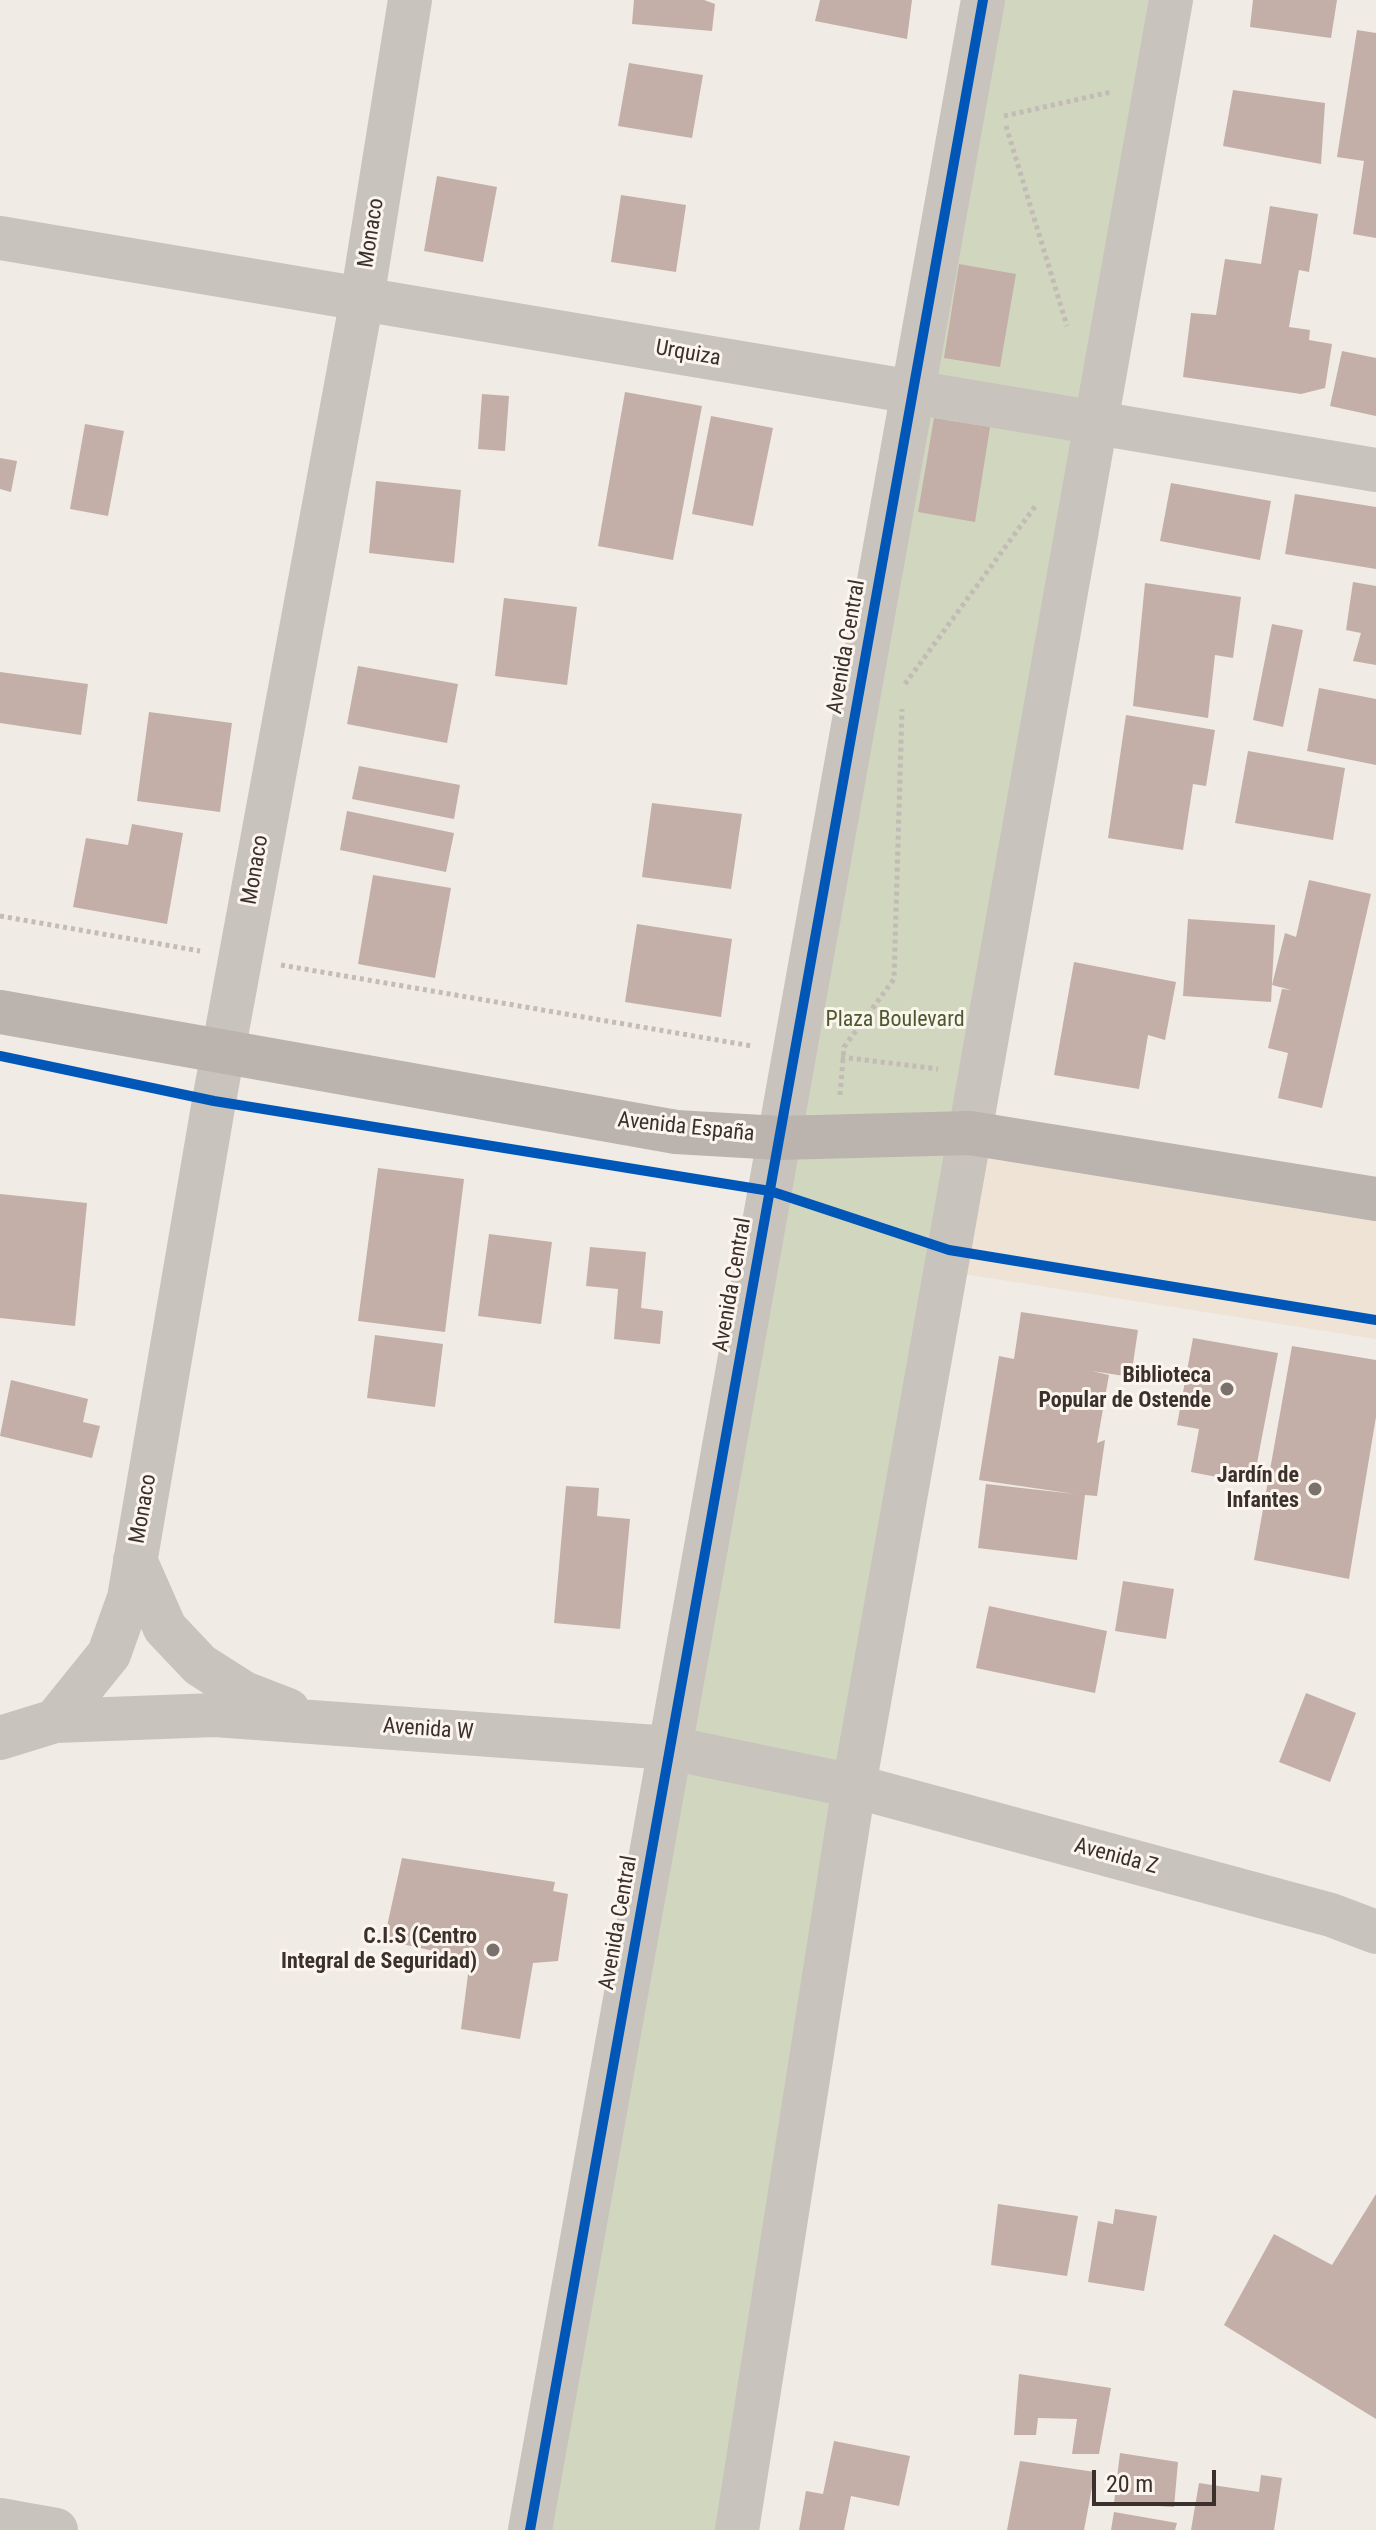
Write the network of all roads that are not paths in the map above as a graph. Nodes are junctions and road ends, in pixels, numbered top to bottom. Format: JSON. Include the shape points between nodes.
{"nodes":[{"id":1,"x":410,"y":0,"type":"edge"},
{"id":2,"x":983,"y":0,"type":"edge"},
{"id":3,"x":1171,"y":0,"type":"edge"},
{"id":4,"x":0,"y":238,"type":"edge"},
{"id":5,"x":362,"y":299,"type":"junction"},
{"id":6,"x":913,"y":392,"type":"junction"},
{"id":7,"x":1096,"y":423,"type":"junction"},
{"id":8,"x":1376,"y":470,"type":"edge"},
{"id":9,"x":0,"y":1012,"type":"edge"},
{"id":10,"x":223,"y":1052,"type":"junction"},
{"id":11,"x":970,"y":1133,"type":"junction"},
{"id":12,"x":779,"y":1138,"type":"junction"},
{"id":13,"x":1376,"y":1199,"type":"edge"},
{"id":14,"x":135,"y":1560,"type":"junction"},
{"id":15,"x":55,"y":1721,"type":"junction"},
{"id":16,"x":320,"y":1723,"type":"junction"},
{"id":17,"x":0,"y":1738,"type":"edge"},
{"id":18,"x":670,"y":1748,"type":"junction"},
{"id":19,"x":854,"y":1786,"type":"junction"},
{"id":20,"x":1376,"y":1932,"type":"edge"},
{"id":21,"x":0,"y":2520,"type":"edge"},
{"id":22,"x":56,"y":2530,"type":"edge"},
{"id":23,"x":530,"y":2530,"type":"edge"},
{"id":24,"x":737,"y":2530,"type":"edge"}],
"edges":[{"from":1,"to":5,"type":"street","name":"Monaco"},
{"from":2,"to":6,"type":"street","name":"Avenida Central"},
{"from":3,"to":7,"type":"street"},
{"from":4,"to":5,"type":"street","name":"Urquiza"},
{"from":5,"to":6,"type":"street","name":"Urquiza"},
{"from":5,"to":10,"type":"street","name":"Monaco"},
{"from":6,"to":7,"type":"street","name":"Urquiza"},
{"from":6,"to":12,"type":"street","name":"Avenida Central"},
{"from":7,"to":8,"type":"street","name":"Urquiza"},
{"from":7,"to":11,"type":"street"},
{"from":9,"to":10,"type":"main road","name":"Avenida España"},
{"from":10,"to":12,"type":"main road","name":"Avenida España","via":[[676,1132]]},
{"from":10,"to":14,"type":"street","name":"Monaco"},
{"from":11,"to":12,"type":"main road","name":"Avenida España"},
{"from":11,"to":13,"type":"main road","name":"Avenida España"},
{"from":11,"to":19,"type":"street"},
{"from":12,"to":18,"type":"street","name":"Avenida Central"},
{"from":14,"to":15,"type":"street","name":"Monaco","via":[[129,1598],[109,1654]]},
{"from":14,"to":16,"type":"street","via":[[165,1628],[200,1665],[244,1693]]},
{"from":15,"to":16,"type":"street","name":"Avenida W","via":[[215,1715]]},
{"from":15,"to":17,"type":"street","name":"Avenida W"},
{"from":16,"to":18,"type":"street","name":"Avenida W"},
{"from":18,"to":19,"type":"street","name":"Avenida W"},
{"from":18,"to":23,"type":"street","name":"Avenida Central"},
{"from":19,"to":20,"type":"street","name":"Avenida Z","via":[[1331,1915]]},
{"from":19,"to":24,"type":"street"},
{"from":21,"to":22,"type":"street"}]}
